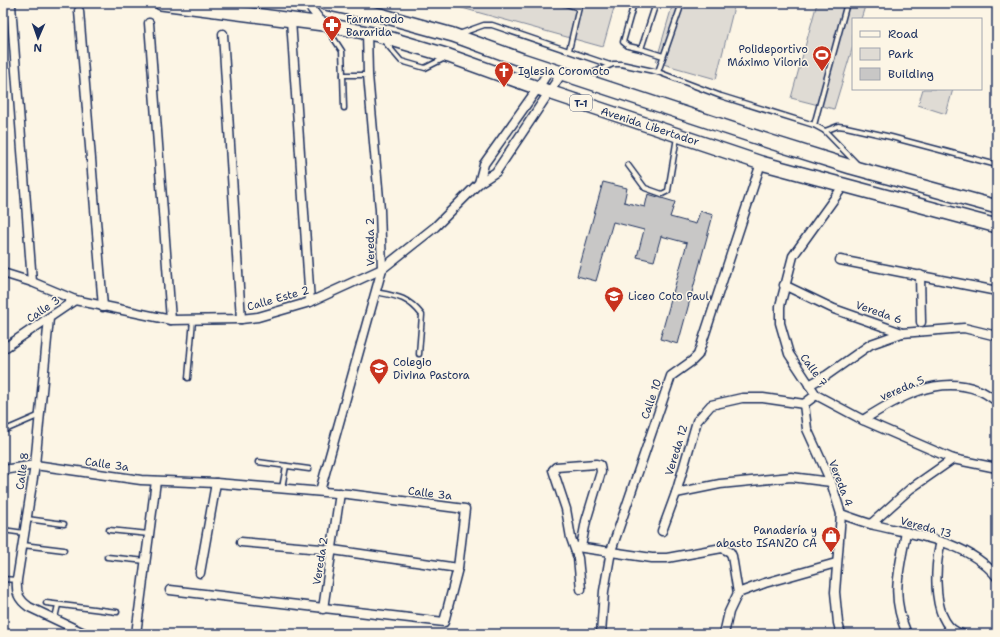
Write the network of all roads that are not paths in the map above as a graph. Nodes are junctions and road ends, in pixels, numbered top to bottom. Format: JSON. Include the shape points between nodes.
{"nodes":[{"id":1,"x":161,"y":3,"type":"edge"},
{"id":2,"x":307,"y":3,"type":"edge"},
{"id":3,"x":325,"y":3,"type":"edge"},
{"id":4,"x":563,"y":3,"type":"edge"},
{"id":5,"x":634,"y":3,"type":"edge"},
{"id":6,"x":656,"y":3,"type":"edge"},
{"id":7,"x":682,"y":3,"type":"edge"},
{"id":8,"x":847,"y":3,"type":"edge"},
{"id":9,"x":11,"y":5,"type":"dead end"},
{"id":10,"x":579,"y":5,"type":"edge"},
{"id":11,"x":79,"y":11,"type":"dead end"},
{"id":12,"x":291,"y":20,"type":"junction"},
{"id":13,"x":149,"y":23,"type":"dead end"},
{"id":14,"x":324,"y":24,"type":"junction"},
{"id":15,"x":222,"y":34,"type":"dead end"},
{"id":16,"x":372,"y":34,"type":"junction"},
{"id":17,"x":453,"y":36,"type":"junction"},
{"id":18,"x":642,"y":49,"type":"junction"},
{"id":19,"x":569,"y":50,"type":"junction"},
{"id":20,"x":449,"y":56,"type":"junction"},
{"id":21,"x":663,"y":56,"type":"junction"},
{"id":22,"x":610,"y":65,"type":"junction"},
{"id":23,"x":556,"y":71,"type":"junction"},
{"id":24,"x":658,"y":72,"type":"junction"},
{"id":25,"x":343,"y":75,"type":"junction"},
{"id":26,"x":368,"y":75,"type":"junction"},
{"id":27,"x":580,"y":79,"type":"junction"},
{"id":28,"x":544,"y":90,"type":"junction"},
{"id":29,"x":344,"y":108,"type":"dead end"},
{"id":30,"x":814,"y":125,"type":"junction"},
{"id":31,"x":825,"y":131,"type":"junction"},
{"id":32,"x":678,"y":135,"type":"junction"},
{"id":33,"x":761,"y":163,"type":"junction"},
{"id":34,"x":628,"y":165,"type":"dead end"},
{"id":35,"x":997,"y":165,"type":"edge"},
{"id":36,"x":862,"y":170,"type":"junction"},
{"id":37,"x":479,"y":183,"type":"junction"},
{"id":38,"x":844,"y":185,"type":"junction"},
{"id":39,"x":997,"y":207,"type":"edge"},
{"id":40,"x":997,"y":226,"type":"edge"},
{"id":41,"x":840,"y":260,"type":"dead end"},
{"id":42,"x":382,"y":269,"type":"junction"},
{"id":43,"x":3,"y":274,"type":"edge"},
{"id":44,"x":920,"y":276,"type":"junction"},
{"id":45,"x":32,"y":282,"type":"junction"},
{"id":46,"x":784,"y":285,"type":"junction"},
{"id":47,"x":997,"y":291,"type":"edge"},
{"id":48,"x":375,"y":292,"type":"junction"},
{"id":49,"x":75,"y":300,"type":"junction"},
{"id":50,"x":310,"y":302,"type":"junction"},
{"id":51,"x":103,"y":307,"type":"junction"},
{"id":52,"x":49,"y":318,"type":"junction"},
{"id":53,"x":172,"y":320,"type":"junction"},
{"id":54,"x":193,"y":320,"type":"junction"},
{"id":55,"x":241,"y":320,"type":"junction"},
{"id":56,"x":921,"y":322,"type":"dead end"},
{"id":57,"x":902,"y":333,"type":"junction"},
{"id":58,"x":997,"y":336,"type":"edge"},
{"id":59,"x":3,"y":349,"type":"edge"},
{"id":60,"x":419,"y":354,"type":"dead end"},
{"id":61,"x":188,"y":378,"type":"dead end"},
{"id":62,"x":809,"y":385,"type":"junction"},
{"id":63,"x":816,"y":395,"type":"junction"},
{"id":64,"x":997,"y":401,"type":"edge"},
{"id":65,"x":804,"y":404,"type":"junction"},
{"id":66,"x":40,"y":415,"type":"junction"},
{"id":67,"x":863,"y":420,"type":"junction"},
{"id":68,"x":3,"y":430,"type":"edge"},
{"id":69,"x":953,"y":459,"type":"junction"},
{"id":70,"x":258,"y":462,"type":"dead end"},
{"id":71,"x":35,"y":465,"type":"junction"},
{"id":72,"x":286,"y":466,"type":"junction"},
{"id":73,"x":309,"y":468,"type":"dead end"},
{"id":74,"x":997,"y":468,"type":"edge"},
{"id":75,"x":3,"y":470,"type":"edge"},
{"id":76,"x":156,"y":481,"type":"junction"},
{"id":77,"x":831,"y":482,"type":"junction"},
{"id":78,"x":216,"y":483,"type":"junction"},
{"id":79,"x":282,"y":488,"type":"junction"},
{"id":80,"x":320,"y":491,"type":"junction"},
{"id":81,"x":340,"y":493,"type":"junction"},
{"id":82,"x":676,"y":493,"type":"junction"},
{"id":83,"x":841,"y":514,"type":"junction"},
{"id":84,"x":26,"y":519,"type":"junction"},
{"id":85,"x":64,"y":524,"type":"dead end"},
{"id":86,"x":871,"y":524,"type":"junction"},
{"id":87,"x":3,"y":530,"type":"edge"},
{"id":88,"x":109,"y":530,"type":"dead end"},
{"id":89,"x":662,"y":531,"type":"dead end"},
{"id":90,"x":906,"y":532,"type":"junction"},
{"id":91,"x":24,"y":533,"type":"junction"},
{"id":92,"x":150,"y":534,"type":"junction"},
{"id":93,"x":241,"y":542,"type":"dead end"},
{"id":94,"x":941,"y":542,"type":"junction"},
{"id":95,"x":22,"y":545,"type":"junction"},
{"id":96,"x":577,"y":547,"type":"junction"},
{"id":97,"x":64,"y":550,"type":"dead end"},
{"id":98,"x":333,"y":550,"type":"junction"},
{"id":99,"x":610,"y":552,"type":"junction"},
{"id":100,"x":107,"y":557,"type":"dead end"},
{"id":101,"x":146,"y":561,"type":"junction"},
{"id":102,"x":836,"y":563,"type":"junction"},
{"id":103,"x":458,"y":568,"type":"junction"},
{"id":104,"x":995,"y":572,"type":"edge"},
{"id":105,"x":200,"y":573,"type":"dead end"},
{"id":106,"x":3,"y":579,"type":"edge"},
{"id":107,"x":16,"y":580,"type":"junction"},
{"id":108,"x":581,"y":589,"type":"dead end"},
{"id":109,"x":170,"y":590,"type":"dead end"},
{"id":110,"x":738,"y":593,"type":"junction"},
{"id":111,"x":46,"y":603,"type":"dead end"},
{"id":112,"x":58,"y":605,"type":"junction"},
{"id":113,"x":323,"y":609,"type":"junction"},
{"id":114,"x":117,"y":612,"type":"dead end"},
{"id":115,"x":54,"y":618,"type":"junction"},
{"id":116,"x":950,"y":631,"type":"edge"},
{"id":117,"x":86,"y":634,"type":"edge"},
{"id":118,"x":136,"y":634,"type":"edge"},
{"id":119,"x":601,"y":634,"type":"edge"},
{"id":120,"x":724,"y":634,"type":"edge"},
{"id":121,"x":841,"y":634,"type":"edge"},
{"id":122,"x":907,"y":634,"type":"edge"},
{"id":123,"x":962,"y":634,"type":"edge"}],
"edges":[{"from":1,"to":12,"type":"main road","name":"Avenida Libertador","number":"T-1"},
{"from":2,"to":14,"type":"street"},
{"from":3,"to":17,"type":"main road","name":"Avenida Libertador","number":"T-1","via":[[380,15]]},
{"from":4,"to":10,"type":"lane"},
{"from":5,"to":18,"type":"lane","via":[[622,42]]},
{"from":6,"to":18,"type":"lane"},
{"from":7,"to":21,"type":"lane"},
{"from":8,"to":30,"type":"lane"},
{"from":9,"to":45,"type":"street"},
{"from":10,"to":19,"type":"lane"},
{"from":11,"to":51,"type":"street"},
{"from":12,"to":14,"type":"main road","name":"Avenida Libertador","number":"T-1"},
{"from":12,"to":50,"type":"street"},
{"from":13,"to":53,"type":"street"},
{"from":14,"to":16,"type":"main road","name":"Avenida Libertador","number":"T-1"},
{"from":14,"to":25,"type":"lane","via":[[342,51]]},
{"from":15,"to":55,"type":"street"},
{"from":16,"to":20,"type":"main road","name":"Avenida Libertador","number":"T-1"},
{"from":16,"to":20,"type":"lane","via":[[401,60],[425,68]]},
{"from":16,"to":26,"type":"street","name":"Vereda 2"},
{"from":17,"to":19,"type":"lane","via":[[484,25],[492,25]]},
{"from":17,"to":23,"type":"main road","name":"Avenida Libertador","number":"T-1"},
{"from":18,"to":21,"type":"lane"},
{"from":19,"to":22,"type":"lane"},
{"from":20,"to":28,"type":"main road","name":"Avenida Libertador","number":"T-1"},
{"from":21,"to":24,"type":"lane"},
{"from":22,"to":24,"type":"lane","via":[[622,64]]},
{"from":22,"to":27,"type":"lane"},
{"from":23,"to":27,"type":"main road","name":"Avenida Libertador","number":"T-1"},
{"from":23,"to":28,"type":"street","name":"Calle Este 2"},
{"from":23,"to":28,"type":"street","name":"Calle Este 2"},
{"from":24,"to":30,"type":"lane","via":[[721,96]]},
{"from":25,"to":26,"type":"lane"},
{"from":25,"to":29,"type":"lane"},
{"from":26,"to":42,"type":"street","name":"Vereda 2","via":[[380,210]]},
{"from":27,"to":36,"type":"main road","name":"Avenida Libertador","number":"T-1"},
{"from":28,"to":32,"type":"main road","name":"Avenida Libertador","number":"T-1"},
{"from":28,"to":37,"type":"street","name":"Calle Este 2","via":[[484,164]]},
{"from":28,"to":37,"type":"street","name":"Calle Este 2","via":[[496,172]]},
{"from":30,"to":31,"type":"lane"},
{"from":31,"to":35,"type":"lane","via":[[838,126],[846,127],[891,136]]},
{"from":31,"to":36,"type":"lane"},
{"from":32,"to":33,"type":"main road","name":"Avenida Libertador","number":"T-1"},
{"from":32,"to":34,"type":"lane","via":[[668,191],[662,194],[645,188]]},
{"from":33,"to":38,"type":"main road","name":"Avenida Libertador","number":"T-1"},
{"from":33,"to":99,"type":"street","name":"Calle 10","via":[[698,355],[671,376]]},
{"from":36,"to":39,"type":"main road","name":"Avenida Libertador","number":"T-1"},
{"from":37,"to":42,"type":"street","name":"Calle Este 2","via":[[435,227]]},
{"from":38,"to":40,"type":"main road","name":"Avenida Libertador","number":"T-1"},
{"from":38,"to":46,"type":"street","name":"Calle 7","via":[[793,256]]},
{"from":41,"to":44,"type":"street"},
{"from":42,"to":48,"type":"street","name":"Vereda 2"},
{"from":42,"to":50,"type":"street","name":"Calle Este 2"},
{"from":43,"to":45,"type":"street","name":"Calle Este 2"},
{"from":44,"to":47,"type":"street"},
{"from":44,"to":56,"type":"street"},
{"from":45,"to":49,"type":"street","name":"Calle Este 2"},
{"from":46,"to":57,"type":"street","name":"Vereda 6","via":[[834,309]]},
{"from":46,"to":62,"type":"street","name":"Calle 7","via":[[780,323],[790,354]]},
{"from":48,"to":60,"type":"lane","via":[[403,298],[414,305],[422,315]]},
{"from":48,"to":80,"type":"street","name":"Vereda 2"},
{"from":49,"to":51,"type":"street","name":"Calle Este 2"},
{"from":49,"to":52,"type":"street","name":"Calle 3"},
{"from":50,"to":55,"type":"street","name":"Calle Este 2"},
{"from":51,"to":53,"type":"street","name":"Calle Este 2"},
{"from":52,"to":59,"type":"street","name":"Calle 3"},
{"from":52,"to":66,"type":"street","name":"Calle 8"},
{"from":53,"to":54,"type":"street","name":"Calle Este 2"},
{"from":54,"to":55,"type":"street","name":"Calle Este 2"},
{"from":54,"to":61,"type":"lane"},
{"from":57,"to":58,"type":"street","name":"Vereda 6","via":[[964,328]]},
{"from":57,"to":62,"type":"street","via":[[871,344]]},
{"from":62,"to":63,"type":"street","name":"Calle 7"},
{"from":63,"to":65,"type":"street"},
{"from":63,"to":67,"type":"street","name":"Calle 7"},
{"from":64,"to":67,"type":"street","name":"vereda 5","via":[[979,390],[954,385],[938,386],[921,390],[891,403]]},
{"from":65,"to":77,"type":"street","name":"Vereda 4","via":[[807,429]]},
{"from":65,"to":82,"type":"street","name":"Vereda 12","via":[[763,398],[742,398],[711,405],[696,421]]},
{"from":66,"to":68,"type":"lane"},
{"from":66,"to":71,"type":"street","name":"Calle 8"},
{"from":67,"to":69,"type":"street","name":"Calle 7"},
{"from":69,"to":74,"type":"street","name":"Calle 7"},
{"from":69,"to":86,"type":"street","via":[[910,489]]},
{"from":70,"to":72,"type":"lane"},
{"from":71,"to":75,"type":"street","name":"Calle 3a"},
{"from":71,"to":76,"type":"street","name":"Calle 3a"},
{"from":71,"to":84,"type":"street","name":"Calle 8"},
{"from":72,"to":73,"type":"lane"},
{"from":72,"to":79,"type":"lane"},
{"from":76,"to":78,"type":"street","name":"Calle 3a"},
{"from":76,"to":92,"type":"street"},
{"from":77,"to":82,"type":"street","name":"Vereda 12","via":[[791,477],[720,484]]},
{"from":77,"to":83,"type":"street","name":"Vereda 4"},
{"from":78,"to":79,"type":"street","name":"Calle 3a"},
{"from":78,"to":105,"type":"street"},
{"from":79,"to":80,"type":"street","name":"Calle 3a"},
{"from":80,"to":81,"type":"street","name":"Calle 3a"},
{"from":81,"to":98,"type":"street","name":"Vereda 2"},
{"from":81,"to":103,"type":"street","name":"Calle 3a","via":[[465,509]]},
{"from":82,"to":89,"type":"street"},
{"from":83,"to":86,"type":"street","name":"Vereda 13"},
{"from":83,"to":102,"type":"street","name":"Vereda 4"},
{"from":84,"to":85,"type":"lane"},
{"from":84,"to":91,"type":"street","name":"Calle 8"},
{"from":86,"to":90,"type":"street","name":"Vereda 13"},
{"from":87,"to":91,"type":"lane"},
{"from":88,"to":92,"type":"lane"},
{"from":90,"to":94,"type":"street","name":"Vereda 13"},
{"from":90,"to":122,"type":"street","via":[[896,584],[900,618]]},
{"from":91,"to":95,"type":"street","name":"Calle 8"},
{"from":92,"to":101,"type":"street"},
{"from":93,"to":98,"type":"street"},
{"from":94,"to":104,"type":"street","name":"Vereda 13","via":[[961,549]]},
{"from":94,"to":116,"type":"street","via":[[936,556],[936,584],[940,613]]},
{"from":95,"to":97,"type":"lane"},
{"from":95,"to":107,"type":"street","name":"Calle 8"},
{"from":96,"to":96,"type":"street","via":[[553,470],[556,467],[600,465],[601,472]]},
{"from":96,"to":99,"type":"street"},
{"from":96,"to":108,"type":"street"},
{"from":98,"to":103,"type":"street"},
{"from":98,"to":113,"type":"street","name":"Vereda 2"},
{"from":99,"to":110,"type":"street","via":[[667,558],[722,548],[732,556]]},
{"from":99,"to":119,"type":"street","name":"Calle 10"},
{"from":100,"to":101,"type":"lane"},
{"from":101,"to":118,"type":"street"},
{"from":102,"to":110,"type":"street","via":[[765,582]]},
{"from":102,"to":121,"type":"street","name":"Vereda 4","via":[[834,592]]},
{"from":103,"to":113,"type":"street","name":"Calle 3a","via":[[444,622]]},
{"from":106,"to":107,"type":"lane"},
{"from":107,"to":115,"type":"street","name":"Calle 8","via":[[16,592],[20,600]]},
{"from":109,"to":113,"type":"street","name":"Calle 3a"},
{"from":110,"to":120,"type":"street","via":[[728,612]]},
{"from":111,"to":112,"type":"lane"},
{"from":112,"to":114,"type":"lane"},
{"from":112,"to":115,"type":"lane"},
{"from":115,"to":117,"type":"street","name":"Calle 8"},
{"from":116,"to":123,"type":"street"}]}
